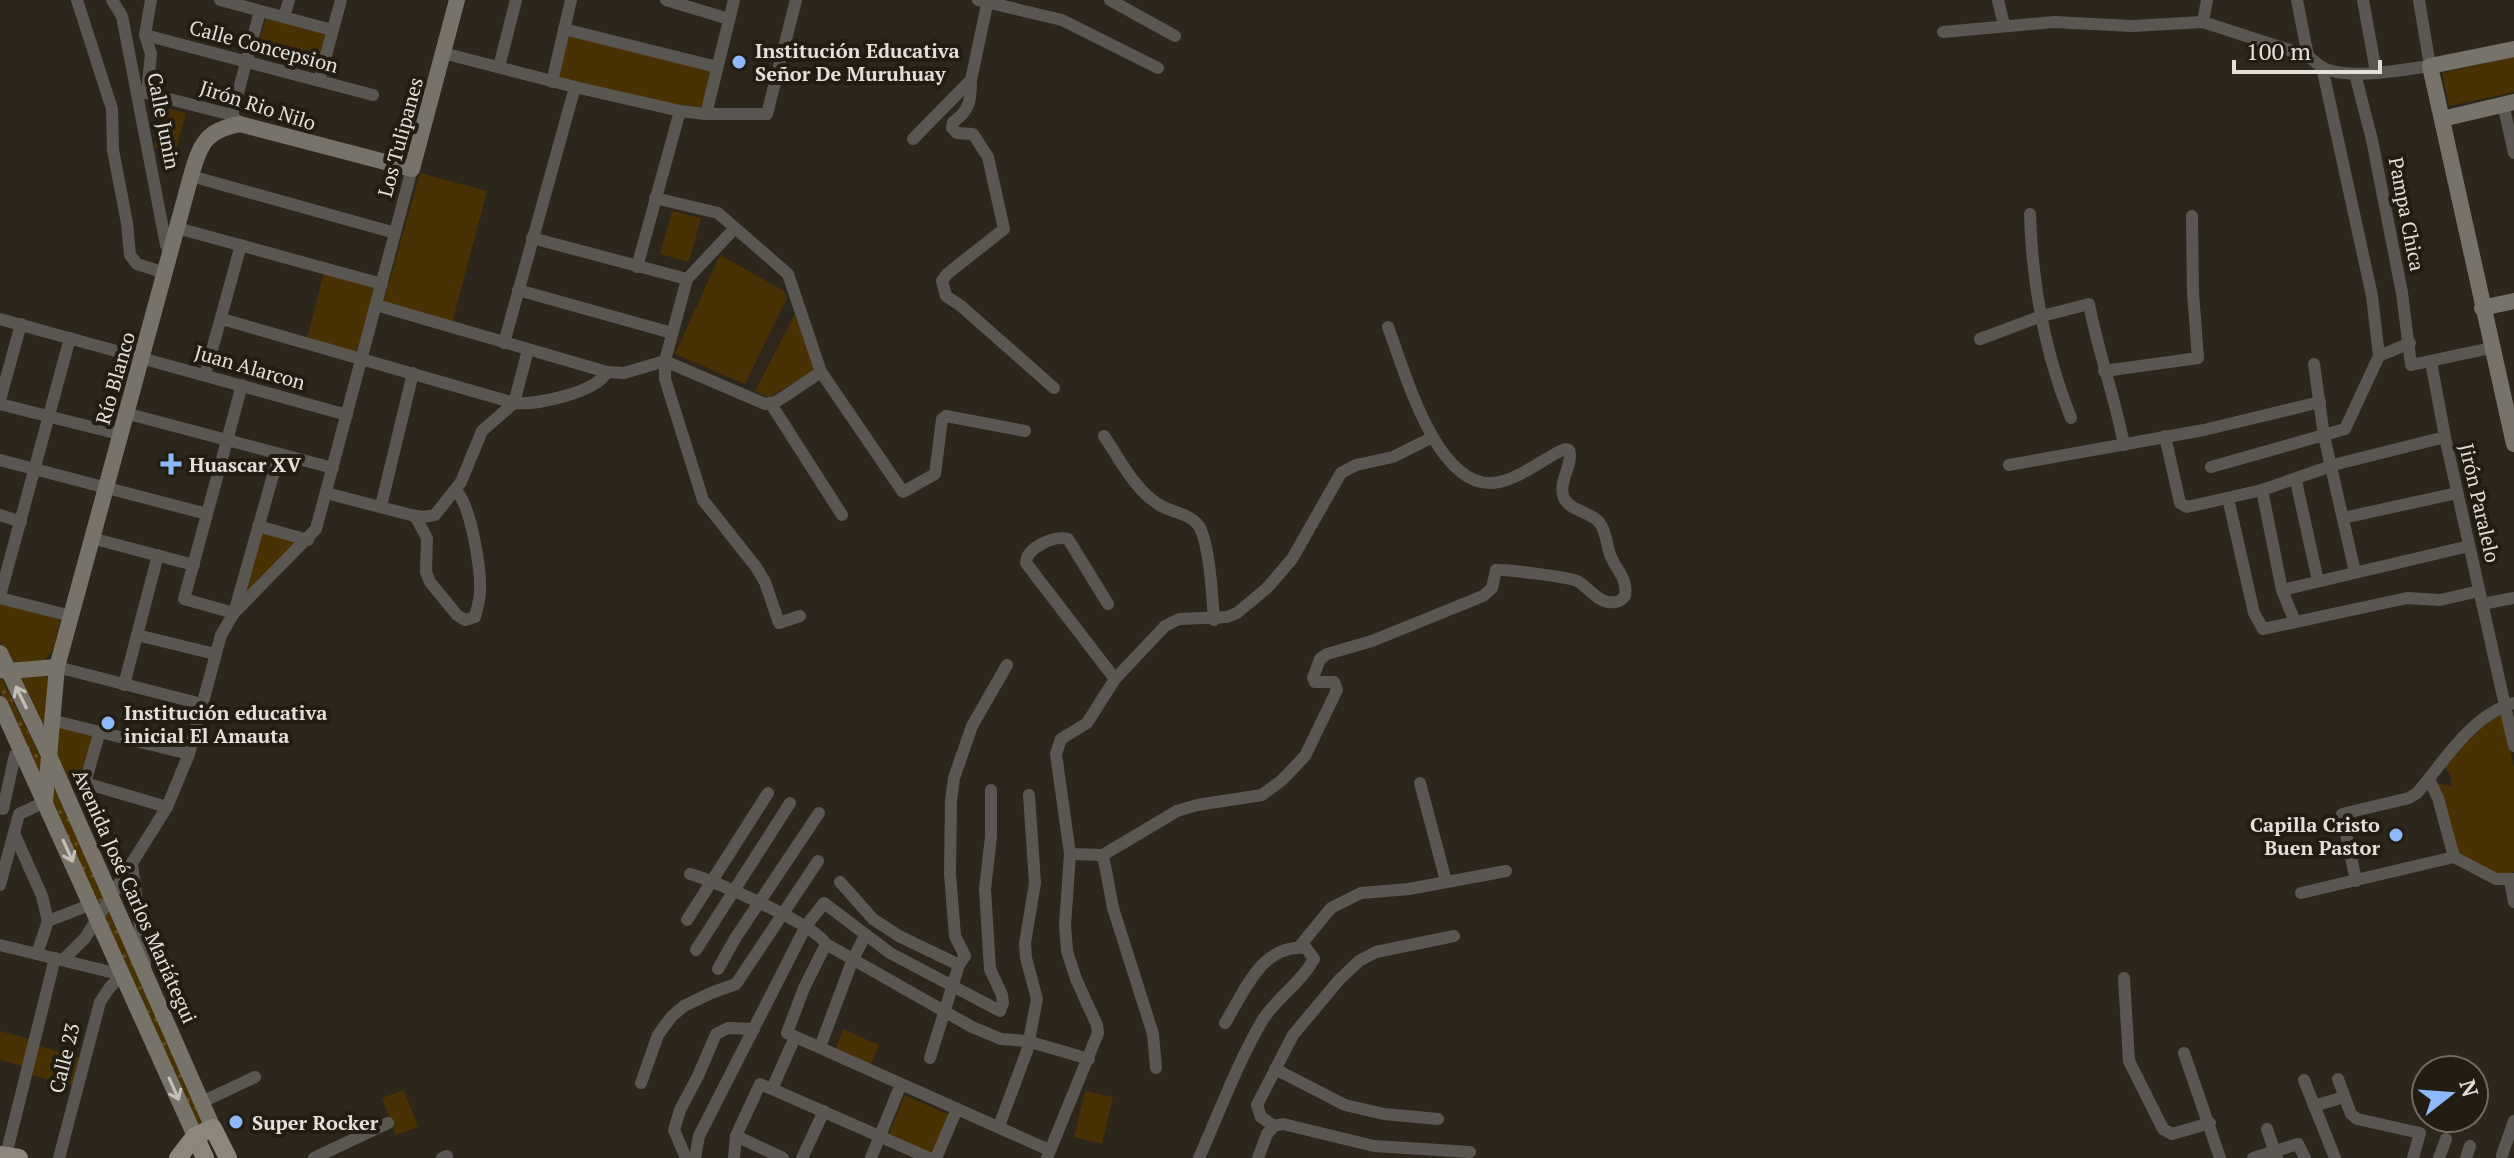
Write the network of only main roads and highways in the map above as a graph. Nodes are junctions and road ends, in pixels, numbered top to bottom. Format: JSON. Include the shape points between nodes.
{"nodes":[{"id":1,"x":195,"y":1136,"type":"junction"},
{"id":2,"x":178,"y":1158,"type":"edge"},
{"id":3,"x":205,"y":1158,"type":"edge"},
{"id":4,"x":228,"y":1158,"type":"edge"}],
"edges":[{"from":1,"to":2,"type":"main road"},
{"from":1,"to":3,"type":"main road"},
{"from":1,"to":4,"type":"main road","name":"Avenida José Carlos Mariátegui","via":[[213,1128]]}]}
